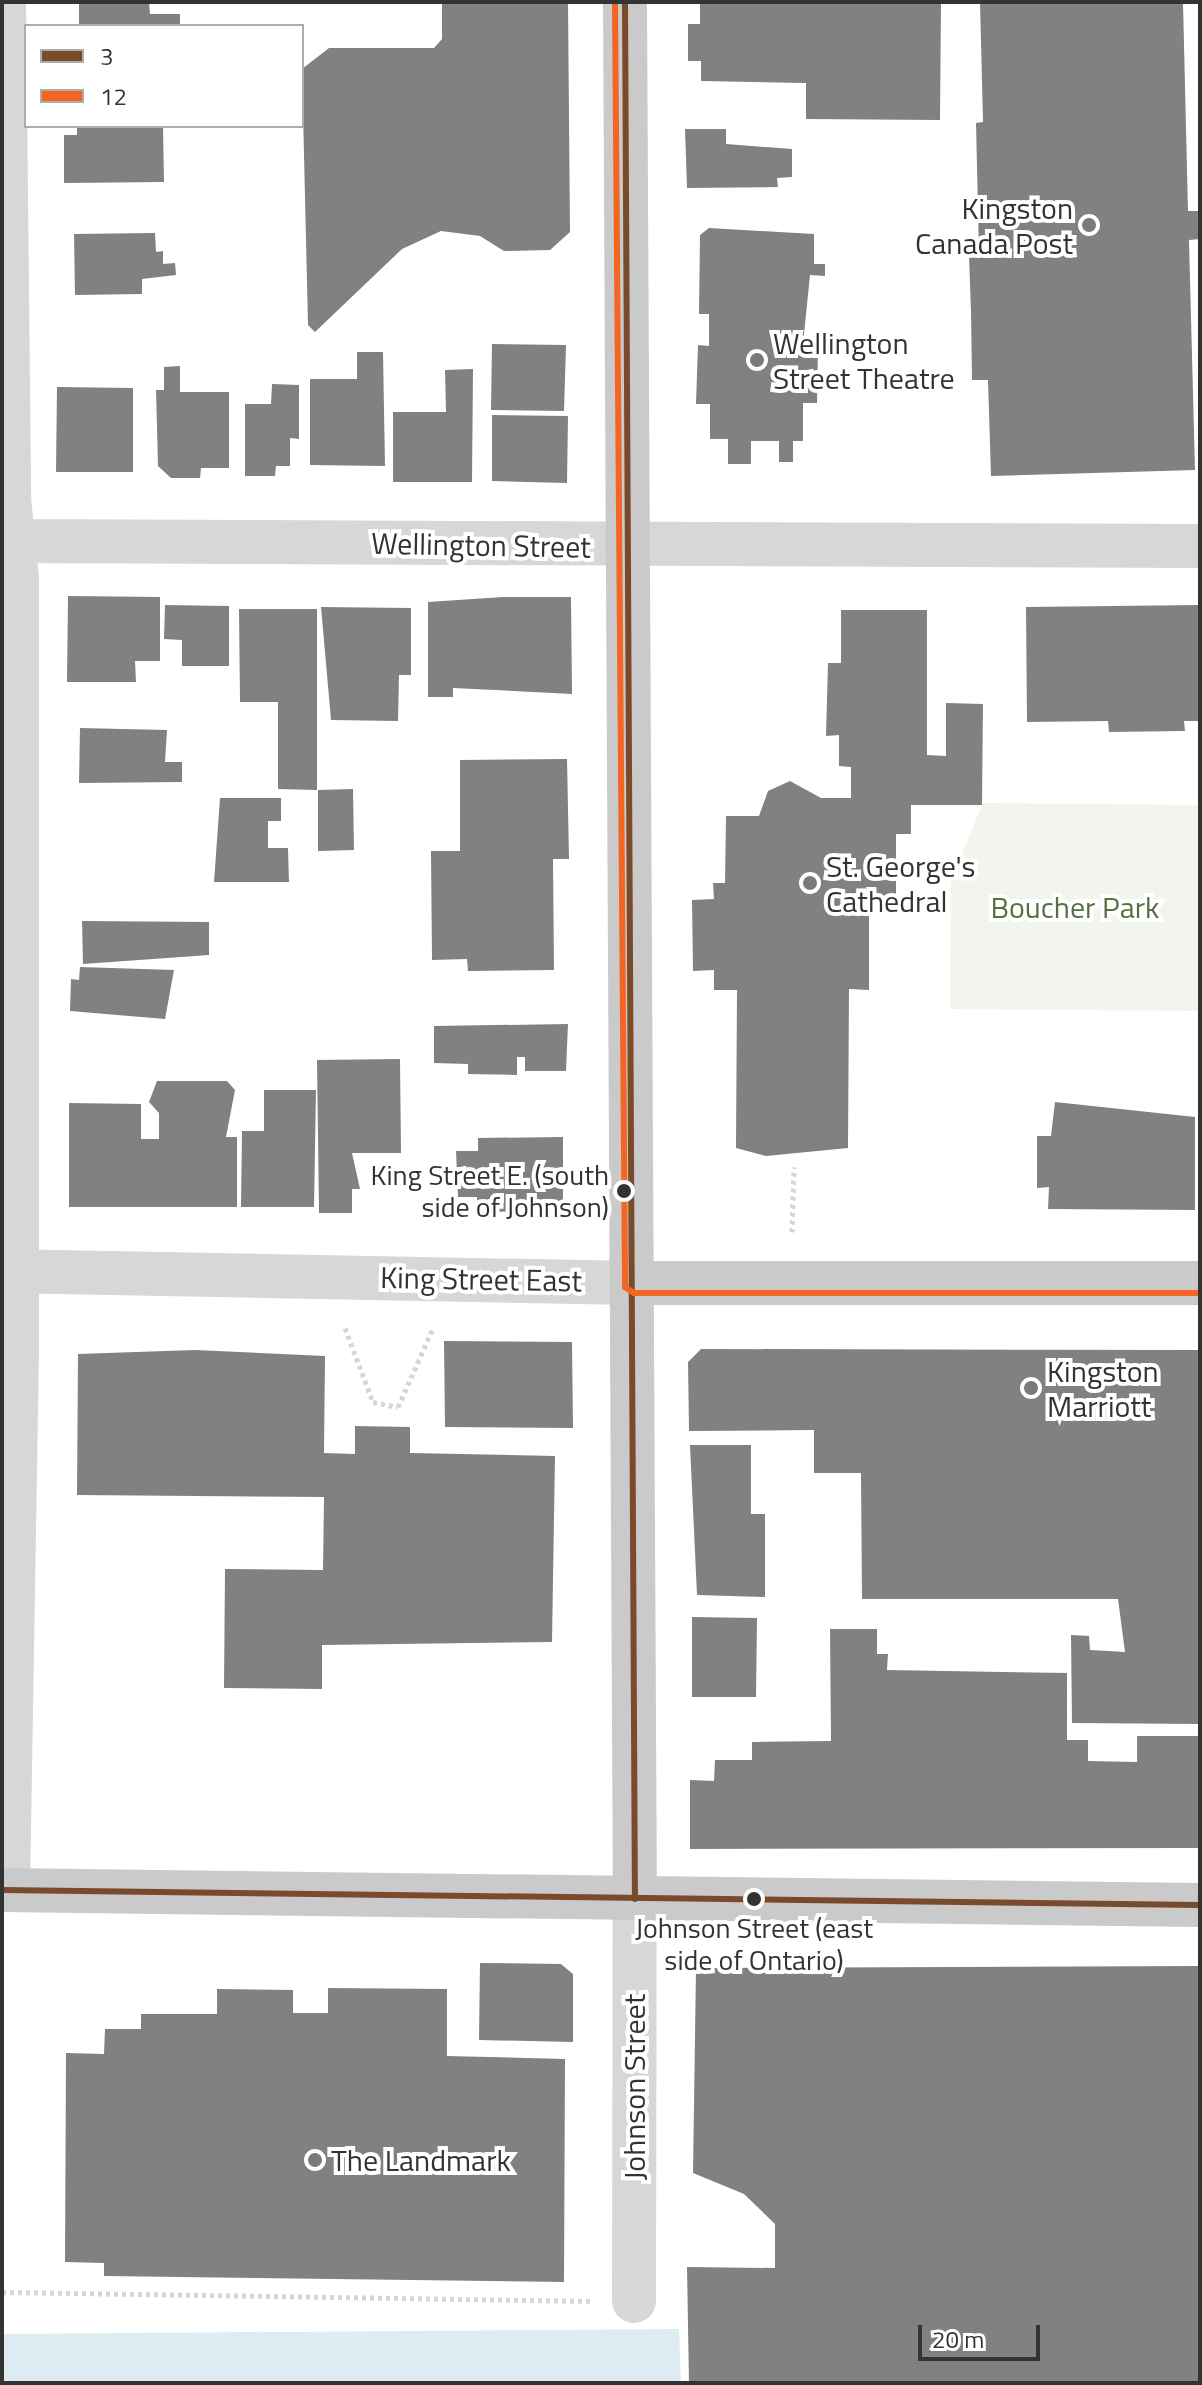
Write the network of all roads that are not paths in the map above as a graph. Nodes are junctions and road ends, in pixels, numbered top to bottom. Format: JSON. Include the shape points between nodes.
{"nodes":[{"id":1,"x":4,"y":2,"type":"edge"},
{"id":2,"x":625,"y":2,"type":"edge"},
{"id":3,"x":8,"y":541,"type":"edge"},
{"id":4,"x":629,"y":546,"type":"junction"},
{"id":5,"x":1200,"y":546,"type":"edge"},
{"id":6,"x":8,"y":1271,"type":"edge"},
{"id":7,"x":634,"y":1283,"type":"junction"},
{"id":8,"x":1200,"y":1283,"type":"edge"},
{"id":9,"x":5,"y":1890,"type":"edge"},
{"id":10,"x":635,"y":1899,"type":"junction"},
{"id":11,"x":1200,"y":1905,"type":"edge"},
{"id":12,"x":634,"y":2301,"type":"road end"}],
"edges":[{"from":1,"to":3,"type":"street"},
{"from":2,"to":4,"type":"main road","name":"Johnson Street"},
{"from":3,"to":4,"type":"street","name":"Wellington Street"},
{"from":3,"to":6,"type":"street"},
{"from":4,"to":5,"type":"street","name":"Wellington Street"},
{"from":4,"to":7,"type":"main road","name":"Johnson Street"},
{"from":6,"to":7,"type":"street","name":"King Street East"},
{"from":6,"to":9,"type":"street"},
{"from":7,"to":8,"type":"main road","name":"King Street East"},
{"from":7,"to":10,"type":"main road","name":"Johnson Street"},
{"from":9,"to":10,"type":"main road"},
{"from":10,"to":11,"type":"main road"},
{"from":10,"to":12,"type":"street","name":"Johnson Street"}]}
